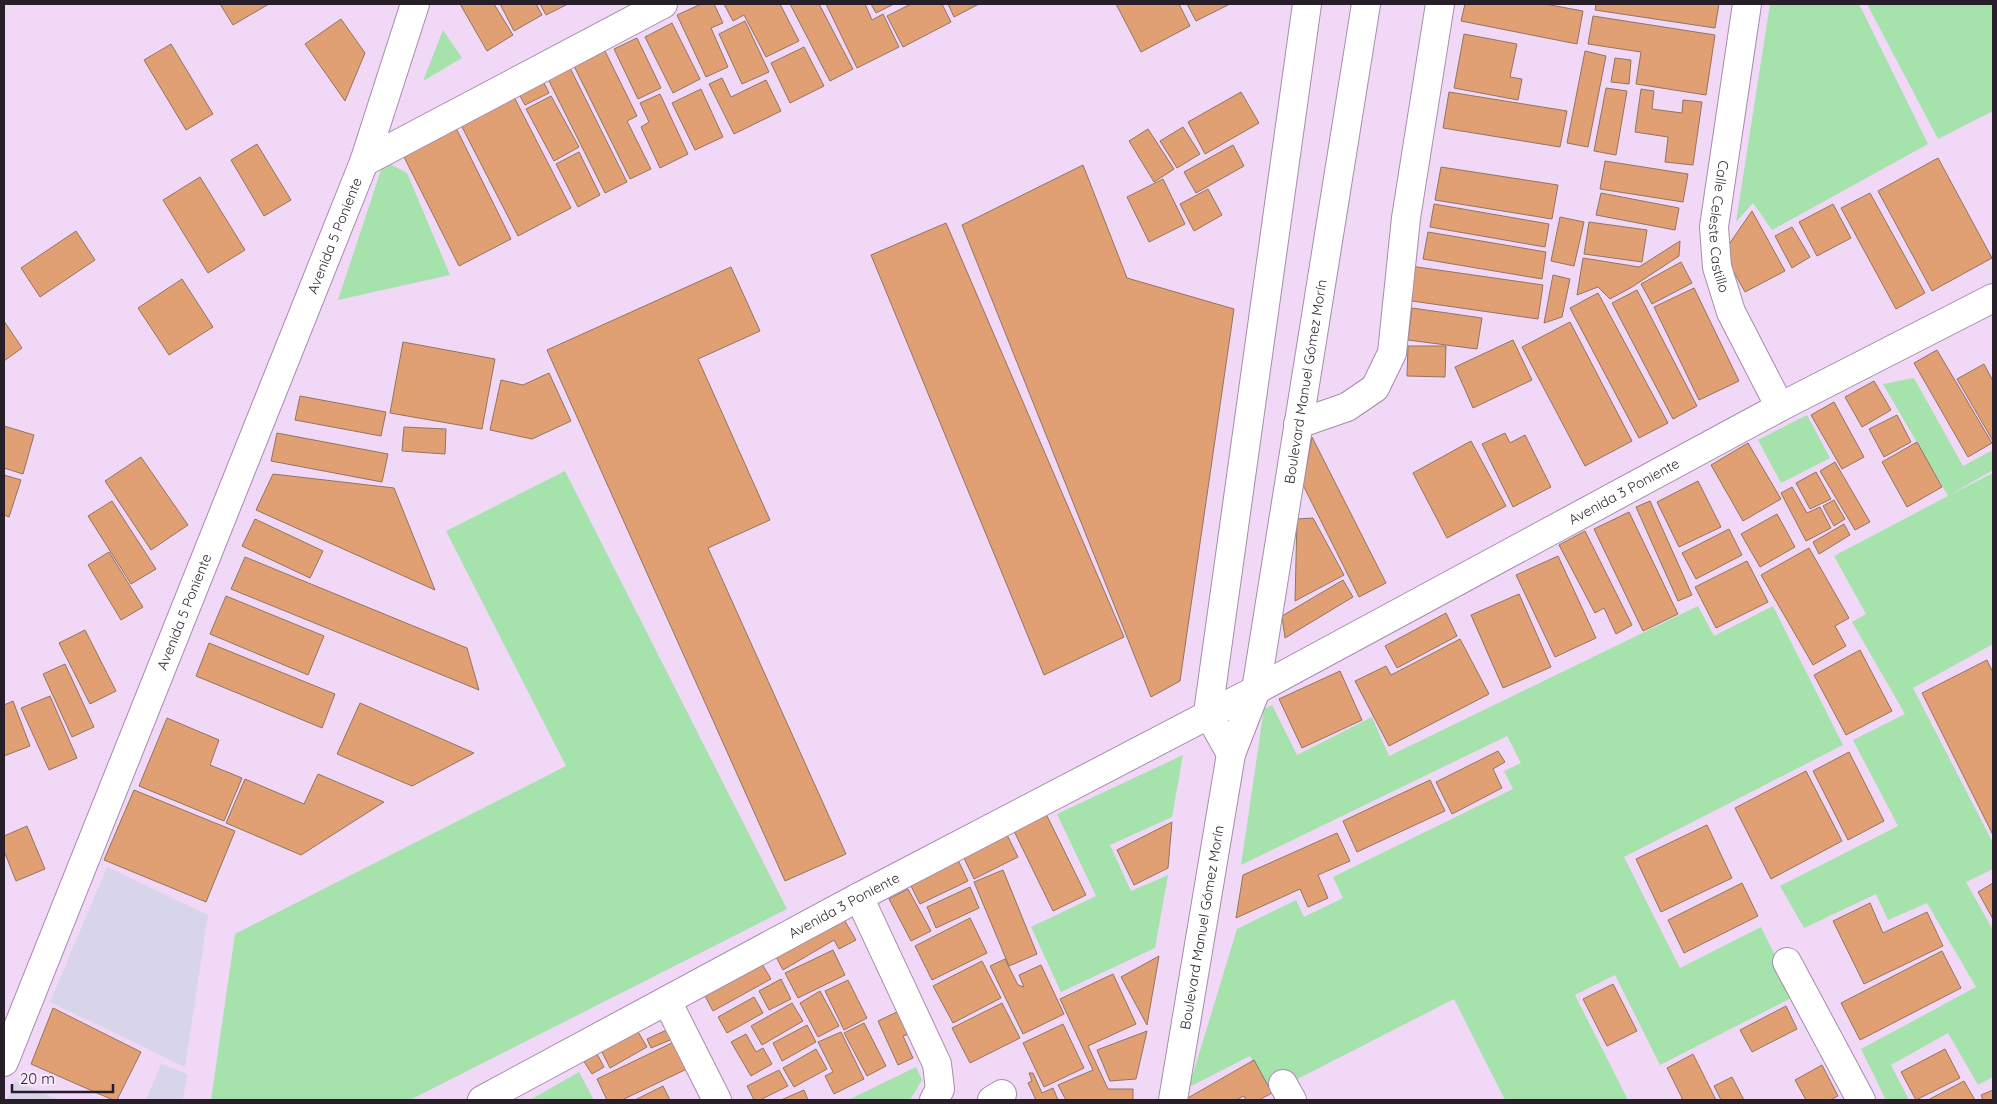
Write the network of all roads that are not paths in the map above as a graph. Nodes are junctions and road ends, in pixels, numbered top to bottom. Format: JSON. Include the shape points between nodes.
{"nodes":[{"id":1,"x":415,"y":4,"type":"edge"},
{"id":2,"x":663,"y":4,"type":"edge"},
{"id":3,"x":1307,"y":4,"type":"edge"},
{"id":4,"x":1366,"y":4,"type":"edge"},
{"id":5,"x":1440,"y":4,"type":"edge"},
{"id":6,"x":1747,"y":4,"type":"edge"},
{"id":7,"x":364,"y":162,"type":"junction"},
{"id":8,"x":1993,"y":298,"type":"edge"},
{"id":9,"x":1780,"y":407,"type":"junction"},
{"id":10,"x":1298,"y":424,"type":"junction"},
{"id":11,"x":1256,"y":690,"type":"junction"},
{"id":12,"x":1208,"y":713,"type":"junction"},
{"id":13,"x":1231,"y":754,"type":"junction"},
{"id":14,"x":859,"y":897,"type":"junction"},
{"id":15,"x":1787,"y":962,"type":"dead end"},
{"id":16,"x":667,"y":1001,"type":"junction"},
{"id":17,"x":4,"y":1062,"type":"edge"},
{"id":18,"x":482,"y":1100,"type":"edge"},
{"id":19,"x":717,"y":1100,"type":"edge"},
{"id":20,"x":934,"y":1100,"type":"edge"},
{"id":21,"x":1173,"y":1100,"type":"edge"},
{"id":22,"x":1861,"y":1100,"type":"edge"}],
"edges":[{"from":1,"to":7,"type":"street","name":"Avenida 5 Poniente"},
{"from":2,"to":7,"type":"street","name":"Avenida 5 Poniente"},
{"from":3,"to":12,"type":"street"},
{"from":4,"to":10,"type":"street","name":"Boulevard Manuel Gómez Morín"},
{"from":5,"to":10,"type":"street","via":[[1406,218],[1392,353],[1375,388],[1347,407]]},
{"from":6,"to":9,"type":"street","name":"Calle Celeste Castillo","via":[[1714,227],[1717,268],[1732,312]]},
{"from":7,"to":17,"type":"street","name":"Avenida 5 Poniente"},
{"from":8,"to":9,"type":"street","name":"Avenida 3 Poniente"},
{"from":9,"to":11,"type":"street","name":"Avenida 3 Poniente"},
{"from":10,"to":11,"type":"street","name":"Boulevard Manuel Gómez Morín"},
{"from":11,"to":12,"type":"street","name":"Avenida 3 Poniente"},
{"from":11,"to":13,"type":"street","name":"Boulevard Manuel Gómez Morín"},
{"from":12,"to":13,"type":"street"},
{"from":12,"to":14,"type":"street","name":"Avenida 3 Poniente"},
{"from":13,"to":21,"type":"street","name":"Boulevard Manuel Gómez Morín"},
{"from":14,"to":16,"type":"street","name":"Avenida 3 Poniente"},
{"from":14,"to":20,"type":"street","via":[[937,1064],[940,1089]]},
{"from":15,"to":22,"type":"street"},
{"from":16,"to":18,"type":"street","name":"Avenida 3 Poniente"},
{"from":16,"to":19,"type":"street"}]}
